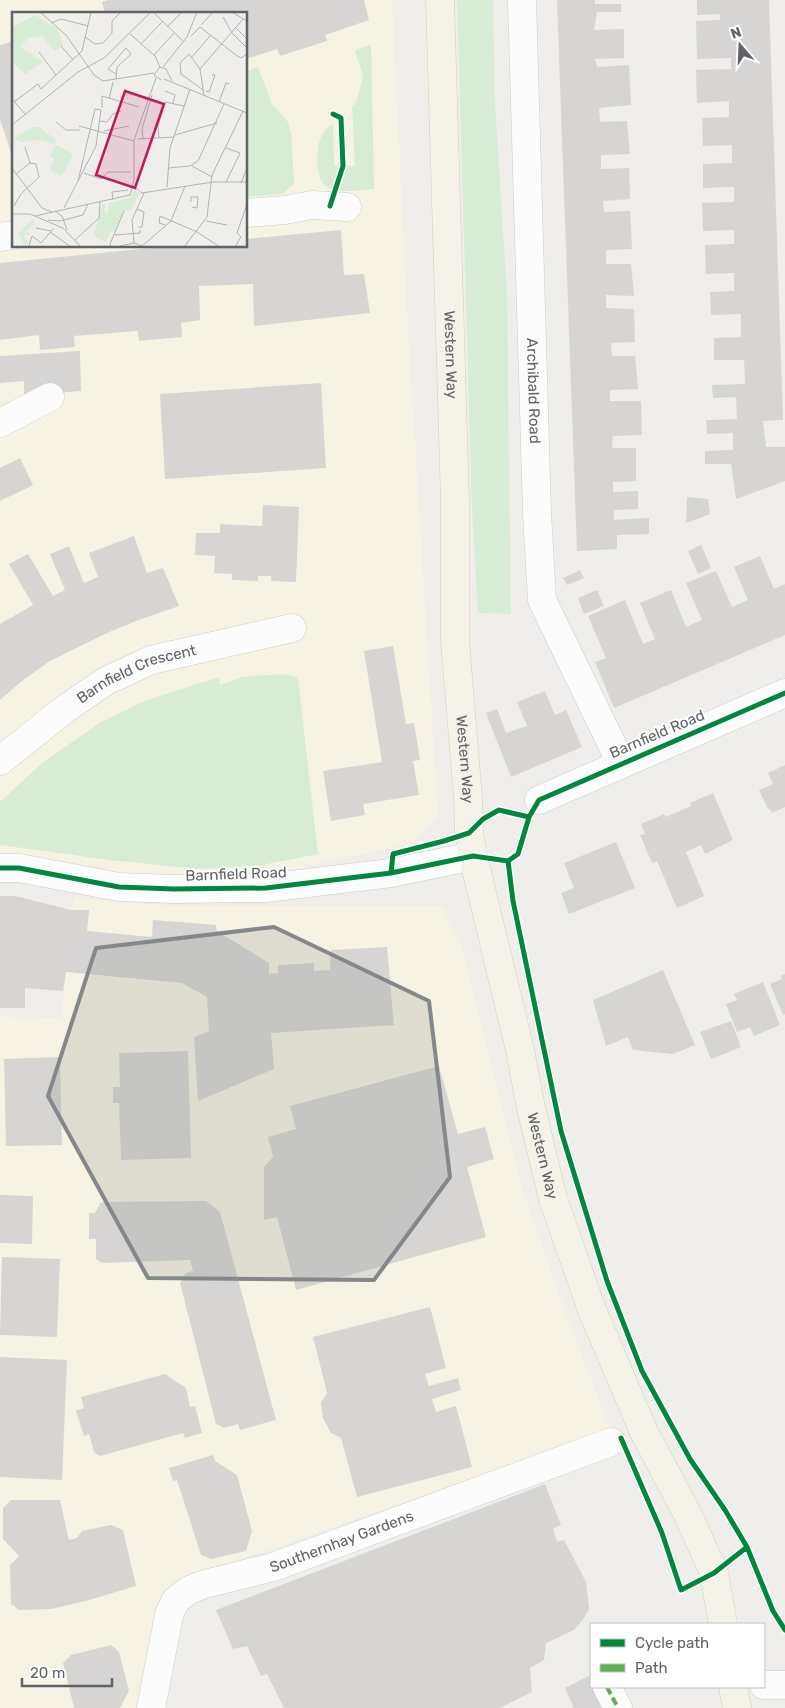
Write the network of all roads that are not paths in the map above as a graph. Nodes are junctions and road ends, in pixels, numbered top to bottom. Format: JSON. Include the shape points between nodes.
{"nodes":[{"id":1,"x":440,"y":0,"type":"edge"},
{"id":2,"x":522,"y":0,"type":"edge"},
{"id":3,"x":348,"y":207,"type":"dead end"},
{"id":4,"x":248,"y":213,"type":"edge"},
{"id":5,"x":50,"y":397,"type":"dead end"},
{"id":6,"x":0,"y":423,"type":"edge"},
{"id":7,"x":292,"y":628,"type":"dead end"},
{"id":8,"x":785,"y":694,"type":"edge"},
{"id":9,"x":0,"y":761,"type":"edge"},
{"id":10,"x":620,"y":763,"type":"junction"},
{"id":11,"x":539,"y":800,"type":"dead end"},
{"id":12,"x":472,"y":856,"type":"junction"},
{"id":13,"x":0,"y":868,"type":"edge"},
{"id":14,"x":611,"y":1442,"type":"dead end"},
{"id":15,"x":722,"y":1623,"type":"edge"},
{"id":16,"x":765,"y":1685,"type":"edge"},
{"id":17,"x":785,"y":1685,"type":"edge"},
{"id":18,"x":608,"y":1688,"type":"edge"},
{"id":19,"x":151,"y":1708,"type":"edge"},
{"id":20,"x":618,"y":1708,"type":"edge"}],
"edges":[{"from":1,"to":12,"type":"main road","name":"Western Way","via":[[454,464],[455,641]]},
{"from":2,"to":10,"type":"street","name":"Archibald Road","via":[[542,600]]},
{"from":3,"to":4,"type":"street","via":[[312,204]]},
{"from":5,"to":6,"type":"street"},
{"from":7,"to":9,"type":"street","name":"Barnfield Crescent","via":[[151,660],[106,681]]},
{"from":8,"to":10,"type":"street","name":"Barnfield Road"},
{"from":10,"to":11,"type":"street","name":"Barnfield Road"},
{"from":12,"to":13,"type":"street","name":"Barnfield Road","via":[[391,873],[266,888],[119,887],[20,868]]},
{"from":12,"to":15,"type":"main road","name":"Western Way","via":[[553,1199],[592,1310],[644,1432],[688,1515],[714,1573]]},
{"from":14,"to":19,"type":"street","name":"Southernhay Gardens","via":[[273,1567],[189,1590],[175,1601],[169,1615]]},
{"from":16,"to":17,"type":"street"},
{"from":18,"to":20,"type":"street"}]}
